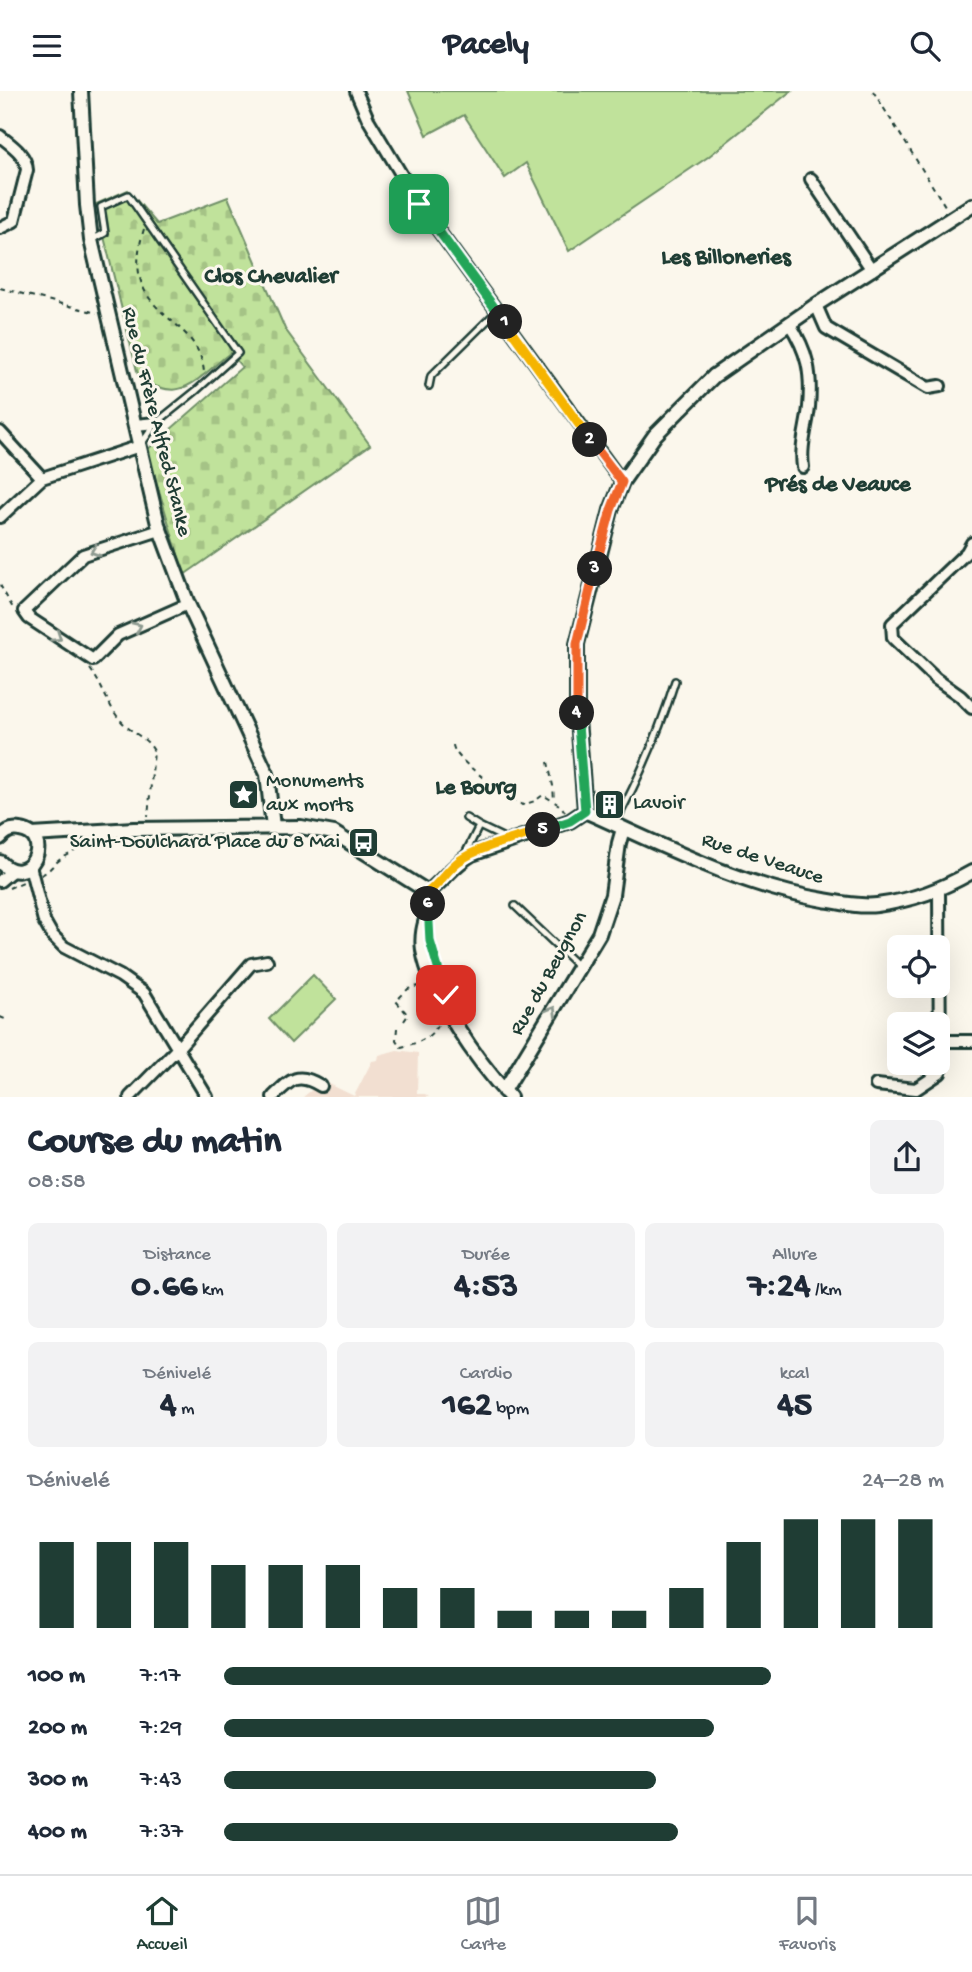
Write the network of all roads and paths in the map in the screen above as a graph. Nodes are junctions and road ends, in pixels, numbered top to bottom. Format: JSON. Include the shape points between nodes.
{"nodes":[{"id":1,"x":81,"y":91,"type":"edge"},
{"id":2,"x":356,"y":91,"type":"edge"},
{"id":3,"x":873,"y":91,"type":"edge"},
{"id":4,"x":0,"y":136,"type":"edge"},
{"id":5,"x":811,"y":179,"type":"dead end"},
{"id":6,"x":972,"y":205,"type":"edge"},
{"id":7,"x":953,"y":218,"type":"junction"},
{"id":8,"x":146,"y":221,"type":"junction"},
{"id":9,"x":0,"y":228,"type":"edge"},
{"id":10,"x":91,"y":240,"type":"junction"},
{"id":11,"x":872,"y":269,"type":"junction"},
{"id":12,"x":0,"y":288,"type":"edge"},
{"id":13,"x":816,"y":305,"type":"junction"},
{"id":14,"x":497,"y":311,"type":"junction"},
{"id":15,"x":107,"y":316,"type":"junction"},
{"id":16,"x":789,"y":323,"type":"junction"},
{"id":17,"x":205,"y":383,"type":"junction"},
{"id":18,"x":429,"y":386,"type":"dead end"},
{"id":19,"x":940,"y":386,"type":"dead end"},
{"id":20,"x":156,"y":423,"type":"junction"},
{"id":21,"x":135,"y":425,"type":"junction"},
{"id":22,"x":0,"y":432,"type":"edge"},
{"id":23,"x":140,"y":446,"type":"junction"},
{"id":24,"x":803,"y":467,"type":"dead end"},
{"id":25,"x":42,"y":478,"type":"junction"},
{"id":26,"x":622,"y":482,"type":"junction"},
{"id":27,"x":0,"y":517,"type":"edge"},
{"id":28,"x":160,"y":530,"type":"junction"},
{"id":29,"x":972,"y":543,"type":"edge"},
{"id":30,"x":0,"y":585,"type":"edge"},
{"id":31,"x":188,"y":604,"type":"junction"},
{"id":32,"x":20,"y":611,"type":"junction"},
{"id":33,"x":89,"y":662,"type":"junction"},
{"id":34,"x":675,"y":681,"type":"dead end"},
{"id":35,"x":972,"y":708,"type":"edge"},
{"id":36,"x":453,"y":745,"type":"dead end"},
{"id":37,"x":548,"y":762,"type":"dead end"},
{"id":38,"x":554,"y":801,"type":"junction"},
{"id":39,"x":585,"y":811,"type":"junction"},
{"id":40,"x":466,"y":818,"type":"dead end"},
{"id":41,"x":570,"y":821,"type":"junction"},
{"id":42,"x":479,"y":826,"type":"junction"},
{"id":43,"x":273,"y":827,"type":"junction"},
{"id":44,"x":619,"y":827,"type":"junction"},
{"id":45,"x":148,"y":829,"type":"junction"},
{"id":46,"x":3,"y":832,"type":"edge"},
{"id":47,"x":89,"y":833,"type":"junction"},
{"id":48,"x":32,"y":835,"type":"junction"},
{"id":49,"x":65,"y":835,"type":"junction"},
{"id":50,"x":509,"y":841,"type":"junction"},
{"id":51,"x":38,"y":850,"type":"junction"},
{"id":52,"x":462,"y":859,"type":"junction"},
{"id":53,"x":0,"y":862,"type":"edge"},
{"id":54,"x":13,"y":870,"type":"junction"},
{"id":55,"x":972,"y":872,"type":"edge"},
{"id":56,"x":31,"y":873,"type":"junction"},
{"id":57,"x":2,"y":885,"type":"edge"},
{"id":58,"x":939,"y":890,"type":"junction"},
{"id":59,"x":428,"y":892,"type":"junction"},
{"id":60,"x":515,"y":906,"type":"dead end"},
{"id":61,"x":267,"y":961,"type":"dead end"},
{"id":62,"x":579,"y":967,"type":"junction"},
{"id":63,"x":433,"y":984,"type":"junction"},
{"id":64,"x":940,"y":1012,"type":"edge"},
{"id":65,"x":439,"y":1016,"type":"dead end"},
{"id":66,"x":0,"y":1017,"type":"edge"},
{"id":67,"x":5,"y":1019,"type":"dead end"},
{"id":68,"x":404,"y":1021,"type":"dead end"},
{"id":69,"x":397,"y":1028,"type":"dead end"},
{"id":70,"x":950,"y":1041,"type":"edge"},
{"id":71,"x":972,"y":1041,"type":"edge"},
{"id":72,"x":178,"y":1048,"type":"junction"},
{"id":73,"x":938,"y":1075,"type":"edge"},
{"id":74,"x":876,"y":1085,"type":"dead end"},
{"id":75,"x":321,"y":1086,"type":"dead end"},
{"id":76,"x":508,"y":1095,"type":"edge"},
{"id":77,"x":130,"y":1097,"type":"edge"},
{"id":78,"x":207,"y":1097,"type":"edge"},
{"id":79,"x":273,"y":1097,"type":"edge"}],
"edges":[{"from":1,"to":10,"type":"street","name":"Rue du Frère Alfred Stanke"},
{"from":2,"to":14,"type":"street","via":[[419,204]]},
{"from":3,"to":7,"type":"path"},
{"from":4,"to":9,"type":"street","via":[[23,156],[27,170],[13,221]]},
{"from":5,"to":11,"type":"street"},
{"from":6,"to":7,"type":"street"},
{"from":7,"to":11,"type":"street"},
{"from":8,"to":10,"type":"lane","via":[[128,195],[102,207],[105,233]]},
{"from":8,"to":17,"type":"path","via":[[138,267],[145,292],[197,350]]},
{"from":8,"to":17,"type":"lane","via":[[238,353]]},
{"from":10,"to":15,"type":"street","name":"Rue du Frère Alfred Stanke"},
{"from":11,"to":13,"type":"street"},
{"from":12,"to":15,"type":"path"},
{"from":13,"to":16,"type":"street"},
{"from":13,"to":19,"type":"street","via":[[826,328],[928,388]]},
{"from":14,"to":18,"type":"lane","via":[[431,376]]},
{"from":14,"to":26,"type":"street"},
{"from":15,"to":21,"type":"street","name":"Rue du Frère Alfred Stanke"},
{"from":16,"to":24,"type":"street","via":[[808,361]]},
{"from":16,"to":26,"type":"street","via":[[714,376],[685,403],[655,435]]},
{"from":17,"to":20,"type":"lane"},
{"from":20,"to":21,"type":"street"},
{"from":20,"to":23,"type":"lane"},
{"from":21,"to":23,"type":"street","name":"Rue du Frère Alfred Stanke"},
{"from":22,"to":25,"type":"street"},
{"from":23,"to":25,"type":"street"},
{"from":23,"to":28,"type":"street","name":"Rue du Frère Alfred Stanke"},
{"from":25,"to":27,"type":"street"},
{"from":26,"to":39,"type":"street","via":[[577,644]]},
{"from":28,"to":31,"type":"street","name":"Rue du Frère Alfred Stanke"},
{"from":28,"to":32,"type":"street","one_way":true,"via":[[83,555]]},
{"from":29,"to":35,"type":"street","via":[[891,624],[893,638]]},
{"from":30,"to":32,"type":"path"},
{"from":33,"to":31,"type":"street","one_way":true,"via":[[118,635]]},
{"from":31,"to":43,"type":"street","name":"Rue du Frère Alfred Stanke","via":[[267,774]]},
{"from":32,"to":33,"type":"street","one_way":true},
{"from":33,"to":45,"type":"path","via":[[117,717],[154,751]]},
{"from":34,"to":44,"type":"lane"},
{"from":36,"to":38,"type":"path","via":[[462,761],[522,805],[543,795]]},
{"from":37,"to":38,"type":"path"},
{"from":38,"to":41,"type":"path"},
{"from":39,"to":41,"type":"street"},
{"from":39,"to":44,"type":"street","name":"Rue de Veauce"},
{"from":40,"to":42,"type":"lane"},
{"from":41,"to":50,"type":"street"},
{"from":42,"to":50,"type":"lane"},
{"from":42,"to":52,"type":"lane"},
{"from":43,"to":45,"type":"street"},
{"from":43,"to":59,"type":"street","via":[[334,834]]},
{"from":44,"to":58,"type":"street","name":"Rue de Veauce","via":[[720,870],[810,898],[874,905]]},
{"from":44,"to":62,"type":"street","name":"Rue du Beugnon","via":[[612,895],[599,934]]},
{"from":45,"to":47,"type":"street"},
{"from":46,"to":48,"type":"street","via":[[21,830]]},
{"from":47,"to":49,"type":"street"},
{"from":47,"to":56,"type":"path","via":[[73,854],[50,870]]},
{"from":48,"to":49,"type":"street"},
{"from":48,"to":51,"type":"street"},
{"from":49,"to":51,"type":"street"},
{"from":50,"to":52,"type":"street"},
{"from":51,"to":56,"type":"street"},
{"from":52,"to":59,"type":"street"},
{"from":53,"to":54,"type":"street"},
{"from":54,"to":56,"type":"street"},
{"from":54,"to":57,"type":"street"},
{"from":55,"to":58,"type":"street","name":"Rue de Veauce"},
{"from":56,"to":57,"type":"path"},
{"from":56,"to":72,"type":"street","via":[[44,921],[57,941],[136,986],[150,1000]]},
{"from":58,"to":64,"type":"street"},
{"from":59,"to":63,"type":"street"},
{"from":60,"to":62,"type":"lane"},
{"from":61,"to":72,"type":"street","via":[[251,964]]},
{"from":76,"to":62,"type":"street","name":"Rue du Beugnon","one_way":true},
{"from":63,"to":68,"type":"path","via":[[408,989],[396,1001],[408,1015]]},
{"from":63,"to":76,"type":"street","via":[[453,1020]]},
{"from":65,"to":69,"type":"path","via":[[440,1023],[426,1039],[401,1047]]},
{"from":66,"to":67,"type":"path"},
{"from":70,"to":71,"type":"street"},
{"from":72,"to":77,"type":"street"},
{"from":72,"to":78,"type":"street"},
{"from":73,"to":74,"type":"street","via":[[916,1089]]},
{"from":75,"to":79,"type":"street","via":[[308,1078],[291,1079]]}]}
